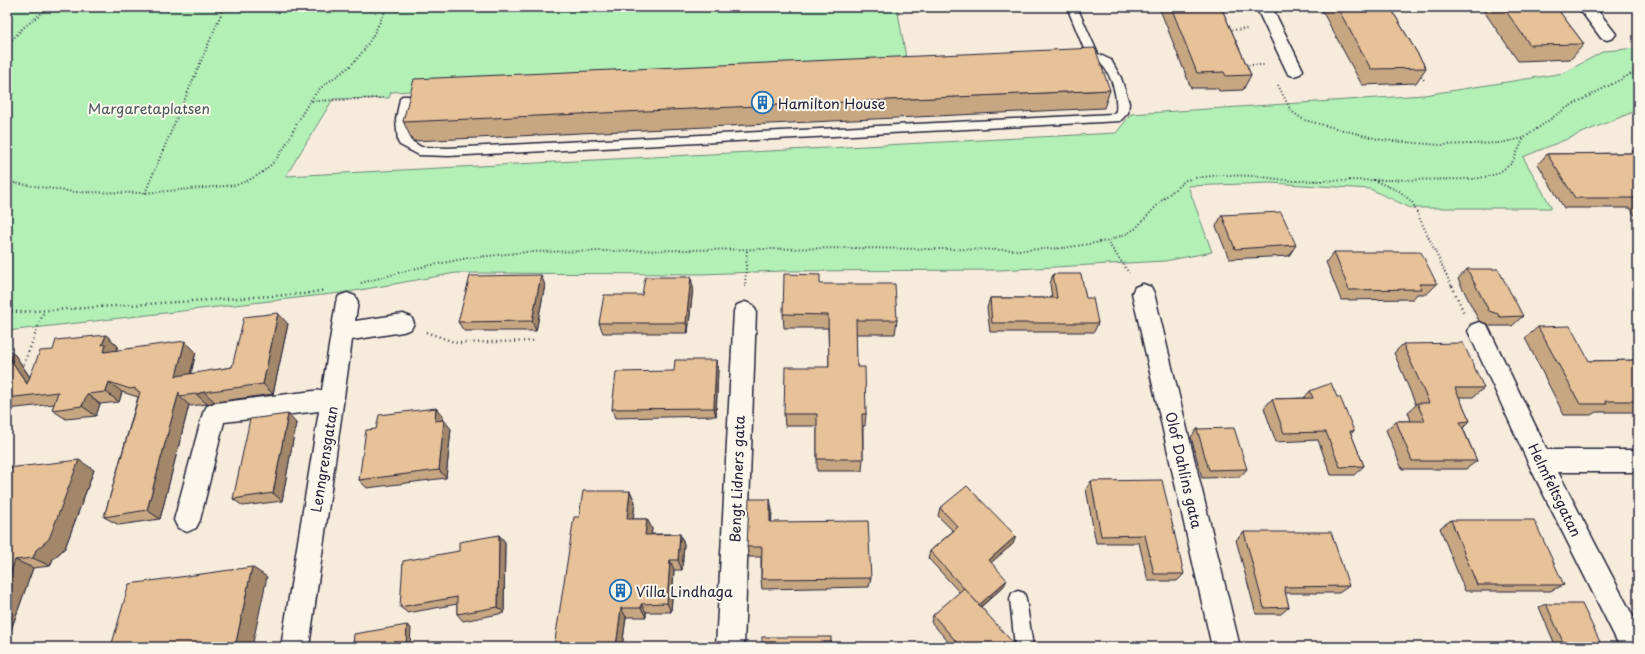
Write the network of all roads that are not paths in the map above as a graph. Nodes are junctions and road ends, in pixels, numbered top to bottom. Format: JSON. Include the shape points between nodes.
{"nodes":[{"id":1,"x":1072,"y":7,"type":"edge"},
{"id":2,"x":1264,"y":7,"type":"edge"},
{"id":3,"x":1586,"y":7,"type":"edge"},
{"id":4,"x":1607,"y":34,"type":"dead end"},
{"id":5,"x":1294,"y":70,"type":"dead end"},
{"id":6,"x":406,"y":98,"type":"road end"},
{"id":7,"x":352,"y":293,"type":"road end"},
{"id":8,"x":1143,"y":293,"type":"dead end"},
{"id":9,"x":745,"y":311,"type":"road end"},
{"id":10,"x":403,"y":323,"type":"road end"},
{"id":11,"x":1479,"y":331,"type":"road end"},
{"id":12,"x":342,"y":332,"type":"junction"},
{"id":13,"x":333,"y":399,"type":"junction"},
{"id":14,"x":1540,"y":461,"type":"junction"},
{"id":15,"x":1638,"y":461,"type":"edge"},
{"id":16,"x":187,"y":520,"type":"dead end"},
{"id":17,"x":1018,"y":599,"type":"dead end"},
{"id":18,"x":295,"y":647,"type":"edge"},
{"id":19,"x":730,"y":647,"type":"edge"},
{"id":20,"x":1024,"y":647,"type":"edge"},
{"id":21,"x":1226,"y":647,"type":"edge"},
{"id":22,"x":1634,"y":647,"type":"edge"}],
"edges":[{"from":1,"to":6,"type":"lane","via":[[1093,56],[1107,63],[1115,78],[1123,103],[1122,113],[1116,118],[448,152],[418,151],[404,142],[402,119]]},
{"from":2,"to":5,"type":"street"},
{"from":3,"to":4,"type":"street"},
{"from":7,"to":12,"type":"street","name":"Lenngrensgatan"},
{"from":8,"to":21,"type":"street","name":"Olof Dahlins gata"},
{"from":9,"to":19,"type":"street","name":"Bengt Lidners gata"},
{"from":10,"to":12,"type":"street"},
{"from":11,"to":14,"type":"street","name":"Helmfeltsgatan"},
{"from":12,"to":13,"type":"street","name":"Lenngrensgatan"},
{"from":13,"to":16,"type":"street","via":[[215,413]]},
{"from":13,"to":18,"type":"street","name":"Lenngrensgatan"},
{"from":14,"to":15,"type":"street"},
{"from":14,"to":22,"type":"street","name":"Helmfeltsgatan"},
{"from":17,"to":20,"type":"lane"}]}
